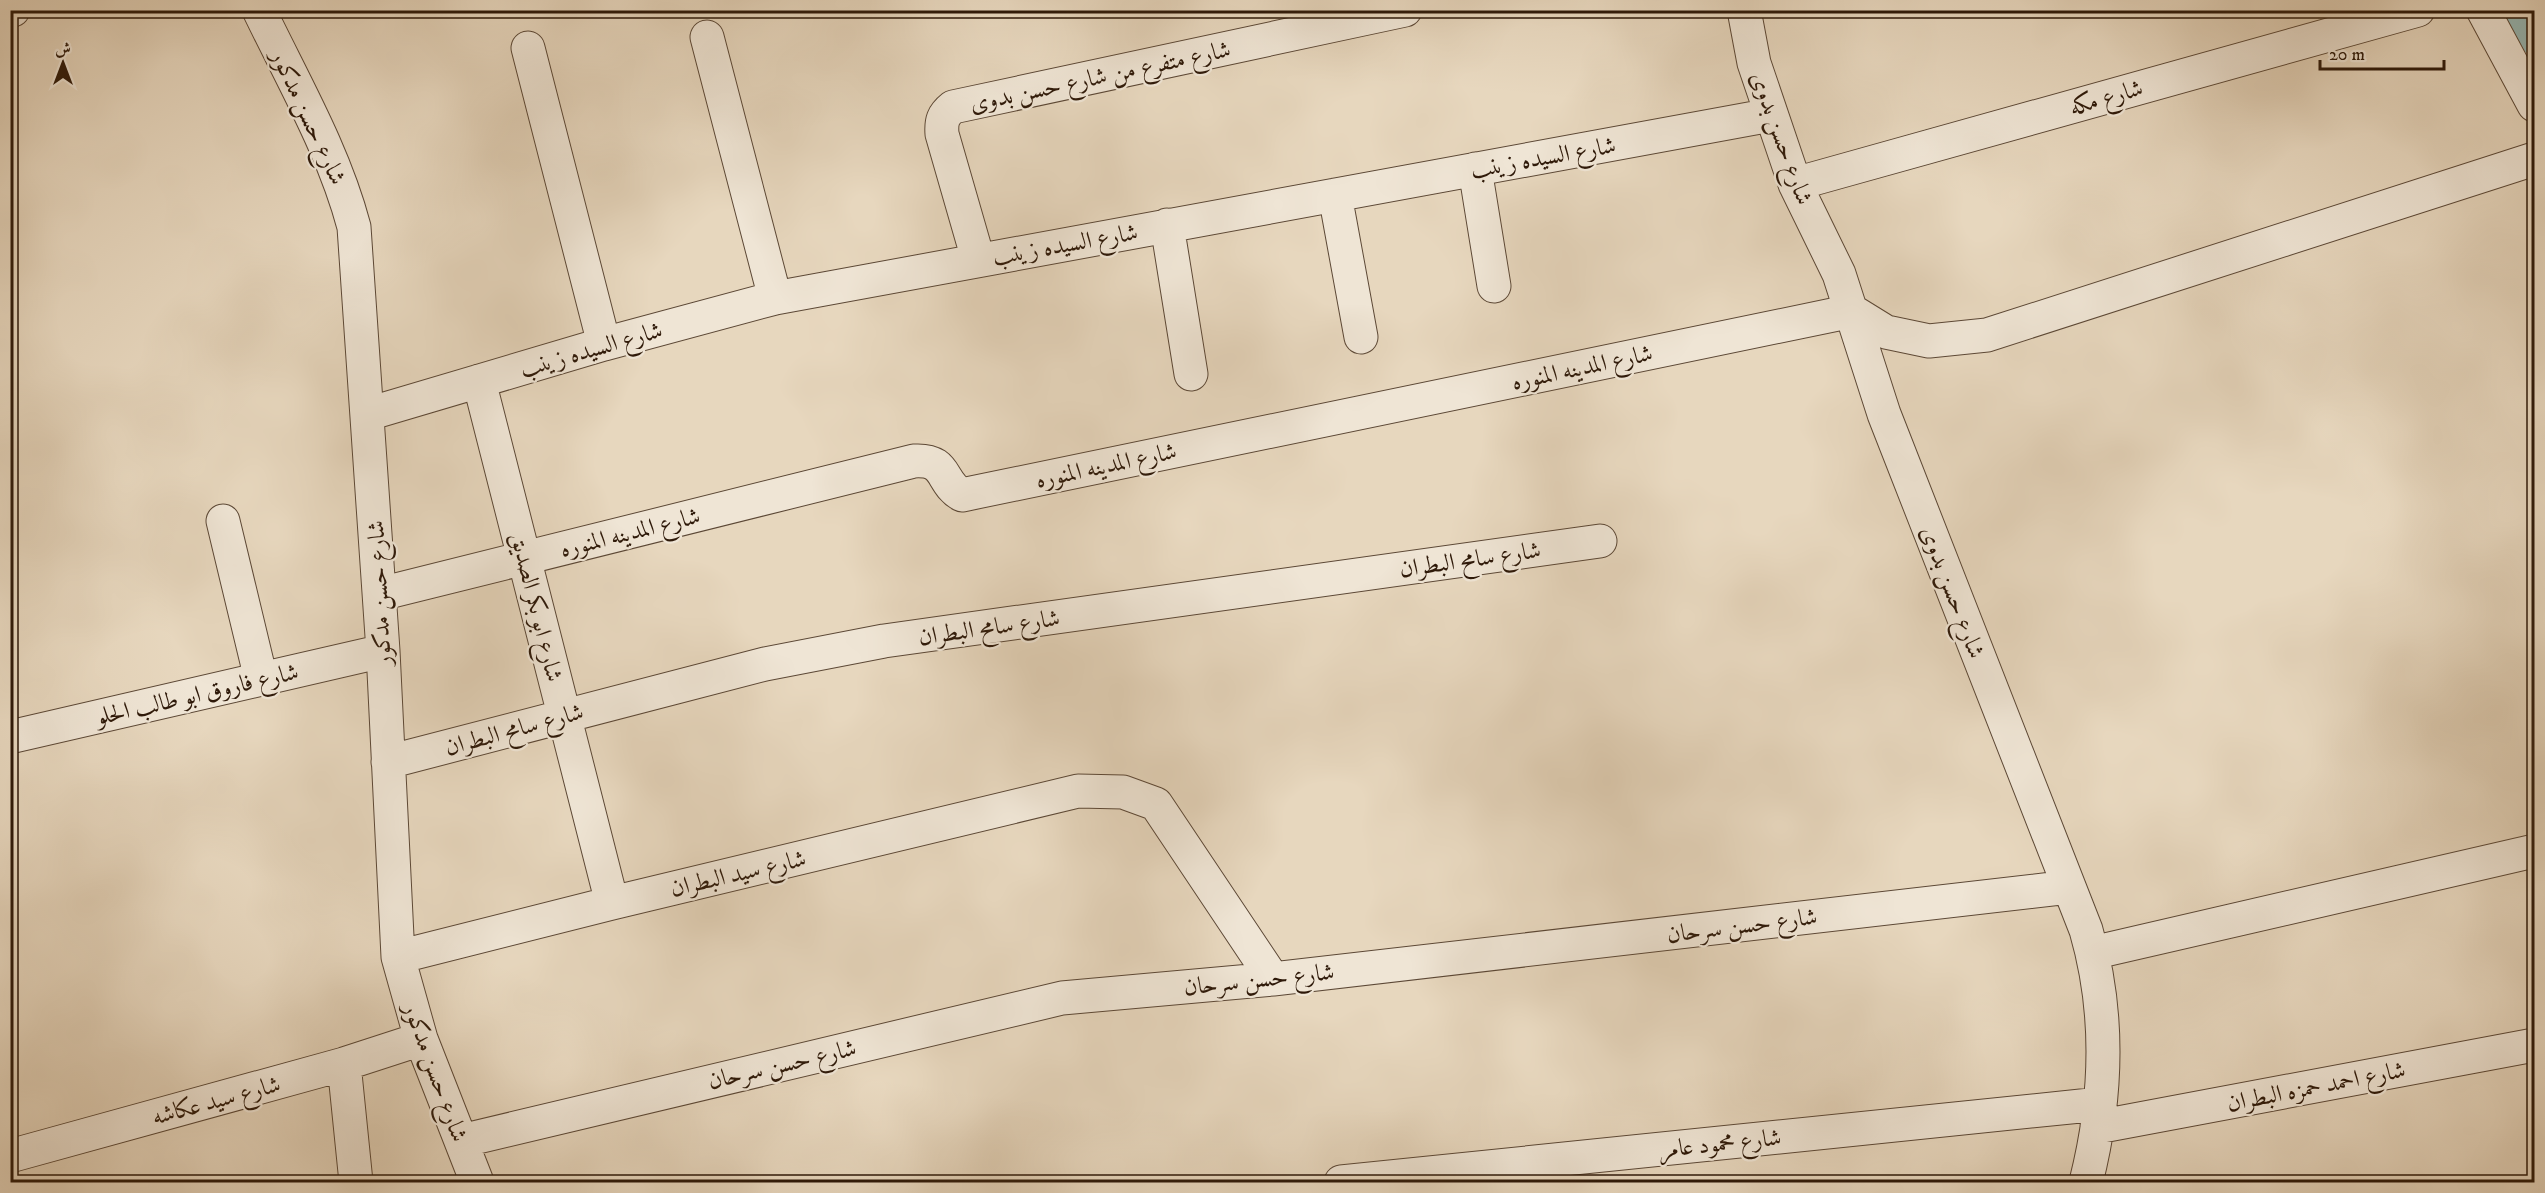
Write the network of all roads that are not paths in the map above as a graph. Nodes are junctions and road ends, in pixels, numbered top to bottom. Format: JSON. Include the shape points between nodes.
{"nodes":[{"id":1,"x":259,"y":10,"type":"edge"},
{"id":2,"x":1406,"y":10,"type":"edge"},
{"id":3,"x":1744,"y":10,"type":"edge"},
{"id":4,"x":2418,"y":10,"type":"edge"},
{"id":5,"x":2483,"y":10,"type":"edge"},
{"id":6,"x":707,"y":37,"type":"dead end"},
{"id":7,"x":528,"y":48,"type":"dead end"},
{"id":8,"x":2535,"y":105,"type":"edge"},
{"id":9,"x":1770,"y":115,"type":"junction"},
{"id":10,"x":2535,"y":159,"type":"edge"},
{"id":11,"x":1475,"y":169,"type":"junction"},
{"id":12,"x":1795,"y":184,"type":"junction"},
{"id":13,"x":1335,"y":195,"type":"junction"},
{"id":14,"x":1167,"y":225,"type":"junction"},
{"id":15,"x":978,"y":259,"type":"junction"},
{"id":16,"x":1494,"y":286,"type":"dead end"},
{"id":17,"x":775,"y":298,"type":"junction"},
{"id":18,"x":1852,"y":310,"type":"junction"},
{"id":19,"x":1361,"y":337,"type":"dead end"},
{"id":20,"x":604,"y":345,"type":"junction"},
{"id":21,"x":1191,"y":374,"type":"dead end"},
{"id":22,"x":479,"y":381,"type":"junction"},
{"id":23,"x":368,"y":414,"type":"junction"},
{"id":24,"x":223,"y":521,"type":"dead end"},
{"id":25,"x":1600,"y":541,"type":"dead end"},
{"id":26,"x":525,"y":558,"type":"junction"},
{"id":27,"x":380,"y":594,"type":"junction"},
{"id":28,"x":383,"y":651,"type":"junction"},
{"id":29,"x":261,"y":680,"type":"junction"},
{"id":30,"x":565,"y":716,"type":"junction"},
{"id":31,"x":10,"y":737,"type":"edge"},
{"id":32,"x":388,"y":762,"type":"junction"},
{"id":33,"x":2535,"y":851,"type":"edge"},
{"id":34,"x":2069,"y":887,"type":"junction"},
{"id":35,"x":612,"y":903,"type":"junction"},
{"id":36,"x":2092,"y":953,"type":"junction"},
{"id":37,"x":399,"y":957,"type":"junction"},
{"id":38,"x":1273,"y":979,"type":"junction"},
{"id":39,"x":421,"y":1040,"type":"junction"},
{"id":40,"x":2535,"y":1045,"type":"edge"},
{"id":41,"x":344,"y":1064,"type":"junction"},
{"id":42,"x":2098,"y":1115,"type":"junction"},
{"id":43,"x":461,"y":1141,"type":"junction"},
{"id":44,"x":10,"y":1156,"type":"edge"},
{"id":45,"x":356,"y":1182,"type":"edge"},
{"id":46,"x":477,"y":1182,"type":"edge"},
{"id":47,"x":1341,"y":1182,"type":"edge"},
{"id":48,"x":2086,"y":1182,"type":"edge"}],
"edges":[{"from":1,"to":23,"type":"street","name":"شارع حسن مدكور","via":[[345,193],[354,227]]},
{"from":2,"to":15,"type":"street","name":"شارع متفرع من شارع حسن بدوى","via":[[953,107],[941,123],[942,134]]},
{"from":3,"to":9,"type":"street","name":"شارع حسن بدوى","via":[[1754,63]]},
{"from":4,"to":12,"type":"street","name":"شارع مكه"},
{"from":5,"to":8,"type":"street"},
{"from":6,"to":17,"type":"street"},
{"from":7,"to":20,"type":"street"},
{"from":9,"to":11,"type":"street","name":"شارع السيده زينب"},
{"from":9,"to":12,"type":"street","name":"شارع حسن بدوى"},
{"from":10,"to":18,"type":"street","via":[[1987,335],[1929,341],[1886,332]]},
{"from":11,"to":13,"type":"street","name":"شارع السيده زينب"},
{"from":11,"to":16,"type":"street"},
{"from":12,"to":18,"type":"street","name":"شارع حسن بدوى"},
{"from":13,"to":14,"type":"street","name":"شارع السيده زينب"},
{"from":13,"to":19,"type":"street"},
{"from":14,"to":15,"type":"street","name":"شارع السيده زينب"},
{"from":14,"to":21,"type":"street"},
{"from":15,"to":17,"type":"street","name":"شارع السيده زينب"},
{"from":17,"to":20,"type":"street","name":"شارع السيده زينب"},
{"from":18,"to":26,"type":"street","name":"شارع المدينه المنوره","via":[[962,495],[953,490],[945,473],[934,463],[914,461]]},
{"from":18,"to":34,"type":"street","name":"شارع حسن بدوى","via":[[1884,414]]},
{"from":20,"to":22,"type":"street","name":"شارع السيده زينب"},
{"from":22,"to":23,"type":"street","name":"شارع السيده زينب"},
{"from":22,"to":26,"type":"street","name":"شارع ابو بكر الصديق"},
{"from":23,"to":27,"type":"street","name":"شارع حسن مدكور"},
{"from":24,"to":29,"type":"street"},
{"from":25,"to":30,"type":"street","name":"شارع سامح البطران","via":[[874,642],[765,664]]},
{"from":26,"to":27,"type":"street","name":"شارع المدينه المنوره"},
{"from":26,"to":30,"type":"street","name":"شارع ابو بكر الصديق"},
{"from":27,"to":28,"type":"street","name":"شارع حسن مدكور"},
{"from":28,"to":29,"type":"street","name":"شارع فاروق ابو طالب الحلو"},
{"from":28,"to":32,"type":"street","name":"شارع حسن مدكور"},
{"from":29,"to":31,"type":"street","name":"شارع فاروق ابو طالب الحلو"},
{"from":30,"to":32,"type":"street","name":"شارع سامح البطران"},
{"from":30,"to":35,"type":"street","name":"شارع ابو بكر الصديق"},
{"from":32,"to":37,"type":"street","name":"شارع حسن مدكور"},
{"from":33,"to":36,"type":"street"},
{"from":34,"to":36,"type":"street","name":"شارع حسن بدوى"},
{"from":34,"to":38,"type":"street","name":"شارع حسن سرحان"},
{"from":35,"to":37,"type":"street","name":"شارع سيد البطران"},
{"from":35,"to":38,"type":"street","name":"شارع سيد البطران","via":[[1078,791],[1123,792],[1156,804]]},
{"from":36,"to":42,"type":"street","name":"شارع حسن بدوى","via":[[2102,1003],[2104,1053]]},
{"from":37,"to":39,"type":"street","name":"شارع حسن مدكور"},
{"from":38,"to":43,"type":"street","name":"شارع حسن سرحان","via":[[1062,998]]},
{"from":39,"to":41,"type":"street","name":"شارع سيد عكاشه"},
{"from":39,"to":43,"type":"street","name":"شارع حسن مدكور"},
{"from":40,"to":42,"type":"street","name":"شارع احمد حمزه البطران"},
{"from":41,"to":44,"type":"street","name":"شارع سيد عكاشه"},
{"from":41,"to":45,"type":"street"},
{"from":42,"to":47,"type":"street","name":"شارع محمود عامر"},
{"from":42,"to":48,"type":"street","name":"شارع حسن بدوى"},
{"from":43,"to":46,"type":"street","name":"شارع حسن مدكور"}]}
